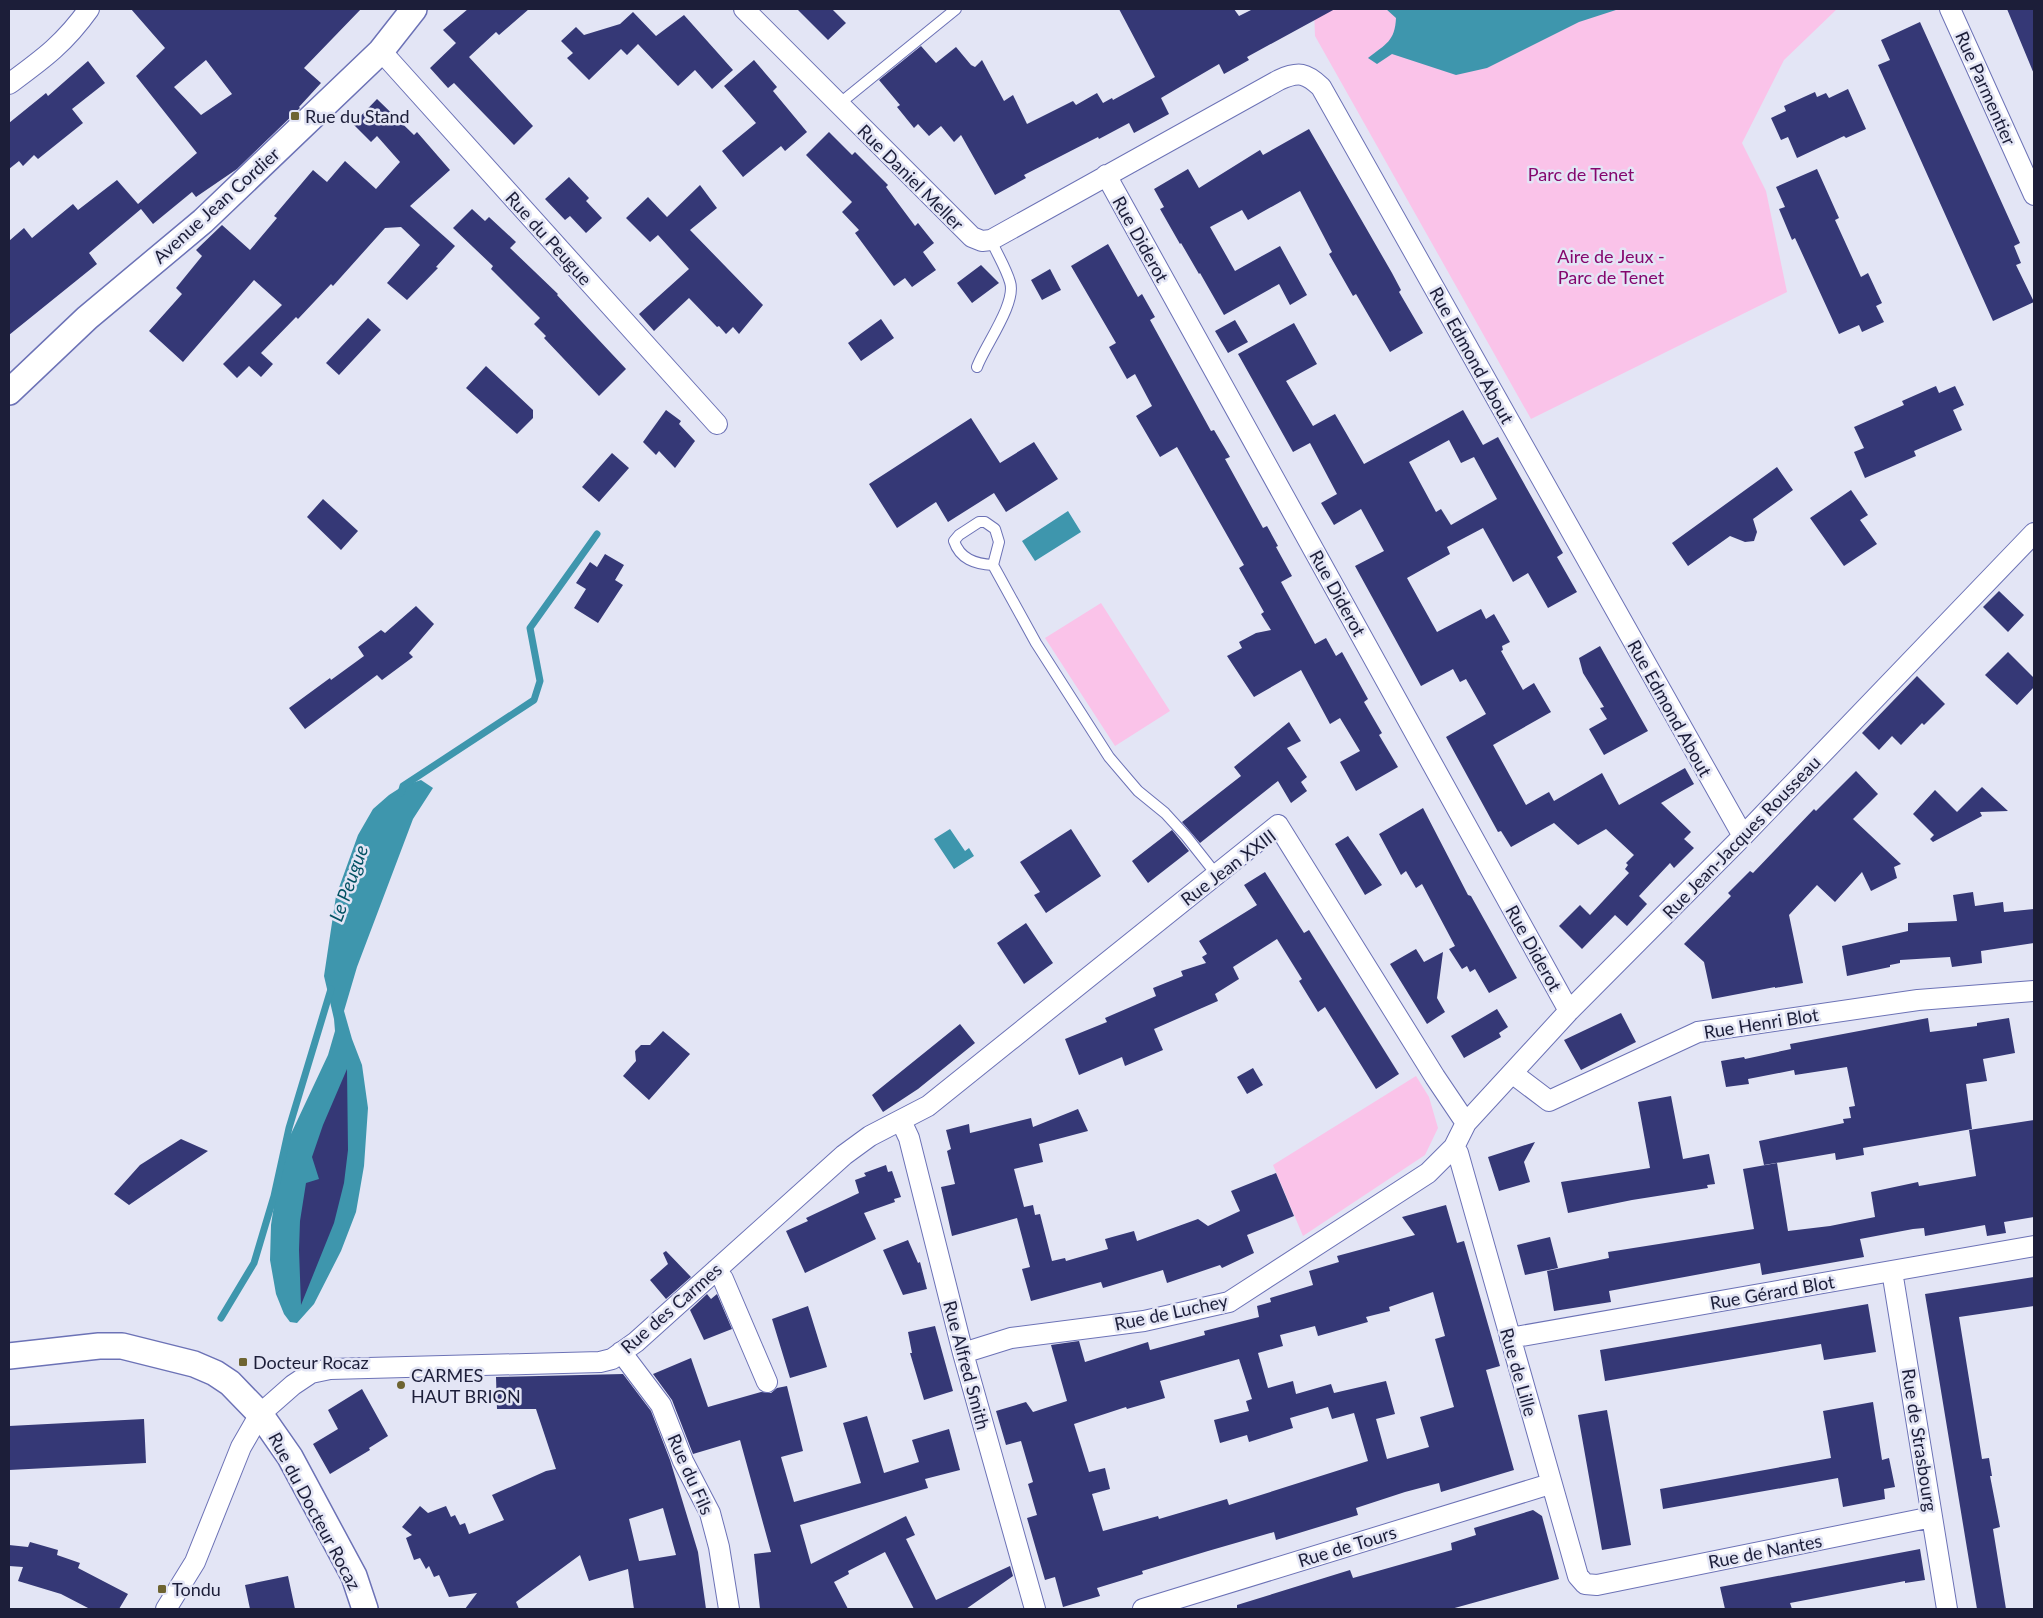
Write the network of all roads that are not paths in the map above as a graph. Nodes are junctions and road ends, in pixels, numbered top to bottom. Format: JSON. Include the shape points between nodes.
{"nodes":[{"id":1,"x":88,"y":9,"type":"edge"},
{"id":2,"x":414,"y":9,"type":"edge"},
{"id":3,"x":744,"y":9,"type":"edge"},
{"id":4,"x":956,"y":9,"type":"edge"},
{"id":5,"x":1950,"y":9,"type":"edge"},
{"id":6,"x":381,"y":51,"type":"junction"},
{"id":7,"x":9,"y":84,"type":"edge"},
{"id":8,"x":839,"y":104,"type":"junction"},
{"id":9,"x":1106,"y":176,"type":"junction"},
{"id":10,"x":2034,"y":195,"type":"edge"},
{"id":11,"x":991,"y":240,"type":"junction"},
{"id":12,"x":977,"y":367,"type":"dead end"},
{"id":13,"x":9,"y":392,"type":"edge"},
{"id":14,"x":717,"y":424,"type":"dead end"},
{"id":15,"x":2034,"y":533,"type":"edge"},
{"id":16,"x":993,"y":565,"type":"junction"},
{"id":17,"x":1743,"y":836,"type":"junction"},
{"id":18,"x":1216,"y":874,"type":"junction"},
{"id":19,"x":2034,"y":991,"type":"edge"},
{"id":20,"x":1569,"y":1011,"type":"junction"},
{"id":21,"x":1512,"y":1073,"type":"junction"},
{"id":22,"x":902,"y":1121,"type":"junction"},
{"id":23,"x":1466,"y":1123,"type":"junction"},
{"id":24,"x":1454,"y":1147,"type":"junction"},
{"id":25,"x":2034,"y":1246,"type":"edge"},
{"id":26,"x":716,"y":1270,"type":"junction"},
{"id":27,"x":1892,"y":1272,"type":"junction"},
{"id":28,"x":1510,"y":1338,"type":"junction"},
{"id":29,"x":621,"y":1352,"type":"junction"},
{"id":30,"x":963,"y":1353,"type":"junction"},
{"id":31,"x":9,"y":1356,"type":"edge"},
{"id":32,"x":768,"y":1382,"type":"dead end"},
{"id":33,"x":260,"y":1414,"type":"junction"},
{"id":34,"x":1550,"y":1484,"type":"junction"},
{"id":35,"x":1932,"y":1517,"type":"junction"},
{"id":36,"x":1597,"y":1585,"type":"joint"},
{"id":37,"x":166,"y":1609,"type":"edge"},
{"id":38,"x":365,"y":1609,"type":"edge"},
{"id":39,"x":728,"y":1609,"type":"edge"},
{"id":40,"x":1035,"y":1609,"type":"edge"},
{"id":41,"x":1143,"y":1609,"type":"edge"},
{"id":42,"x":1947,"y":1609,"type":"edge"}],
"edges":[{"from":1,"to":7,"type":"street","via":[[74,30],[50,54]]},
{"from":2,"to":6,"type":"street","name":"Avenue Jean Cordier"},
{"from":3,"to":8,"type":"street","name":"Rue Daniel Meller"},
{"from":4,"to":8,"type":"lane"},
{"from":5,"to":10,"type":"street","name":"Rue Parmentier"},
{"from":6,"to":13,"type":"street","name":"Avenue Jean Cordier","via":[[203,221],[87,318]]},
{"from":6,"to":14,"type":"street","name":"Rue du Peugue"},
{"from":8,"to":11,"type":"street","name":"Rue Daniel Meller","via":[[972,237]]},
{"from":9,"to":11,"type":"street"},
{"from":9,"to":17,"type":"street","name":"Rue Edmond About","via":[[1292,74],[1309,76],[1321,87]]},
{"from":9,"to":20,"type":"street","name":"Rue Diderot"},
{"from":11,"to":12,"type":"lane","via":[[1011,284],[1010,298]]},
{"from":15,"to":17,"type":"street","name":"Rue Jean-Jacques Rousseau"},
{"from":16,"to":16,"type":"lane","via":[[969,560],[957,549],[954,541],[979,522],[986,522],[995,529],[999,542]]},
{"from":16,"to":18,"type":"lane","via":[[1036,643],[1109,757],[1138,791],[1165,813]]},
{"from":17,"to":20,"type":"street","name":"Rue Jean-Jacques Rousseau"},
{"from":18,"to":22,"type":"street","name":"Rue Jean XXIII","via":[[928,1106]]},
{"from":18,"to":23,"type":"street","name":"Rue Jean XXIII","via":[[1278,825]]},
{"from":19,"to":21,"type":"street","name":"Rue Henri Blot","via":[[1918,1000],[1698,1032],[1549,1102]]},
{"from":20,"to":21,"type":"street","name":"Rue Jean-Jacques Rousseau"},
{"from":21,"to":23,"type":"street","name":"Rue Jean-Jacques Rousseau"},
{"from":22,"to":26,"type":"street","name":"Rue des Carmes","via":[[870,1136],[844,1155]]},
{"from":22,"to":30,"type":"street","name":"Rue Alfred Smith"},
{"from":23,"to":24,"type":"street","name":"Rue Jean-Jacques Rousseau"},
{"from":24,"to":28,"type":"street","name":"Rue de Lille"},
{"from":24,"to":30,"type":"street","name":"Rue de Luchey","via":[[1428,1173],[1229,1302],[1144,1321],[1011,1338]]},
{"from":25,"to":27,"type":"street","name":"Rue Gérard Blot"},
{"from":26,"to":29,"type":"street","name":"Rue des Carmes"},
{"from":26,"to":32,"type":"street","via":[[723,1279]]},
{"from":27,"to":28,"type":"street","name":"Rue Gérard Blot"},
{"from":27,"to":35,"type":"street","name":"Rue de Strasbourg"},
{"from":28,"to":34,"type":"street","name":"Rue de Lille"},
{"from":29,"to":33,"type":"street","name":"Rue des Carmes","via":[[600,1362],[330,1369],[311,1373],[292,1385]]},
{"from":29,"to":39,"type":"street","name":"Rue du Fils","via":[[661,1405],[683,1460],[710,1513],[719,1547]]},
{"from":30,"to":40,"type":"street","name":"Rue Alfred Smith"},
{"from":31,"to":33,"type":"street","via":[[99,1346],[122,1346],[158,1354],[215,1373],[230,1383]]},
{"from":33,"to":37,"type":"street","name":"Rue des Carmes","via":[[241,1447],[195,1562]]},
{"from":33,"to":38,"type":"street","name":"Rue du Docteur Rocaz","via":[[290,1457],[354,1576]]},
{"from":34,"to":36,"type":"street","name":"Rue de Lille","via":[[1578,1576],[1585,1584]]},
{"from":34,"to":41,"type":"street","name":"Rue de Tours"},
{"from":35,"to":36,"type":"street","name":"Rue de Nantes"},
{"from":35,"to":42,"type":"street","name":"Rue de Strasbourg"}]}
